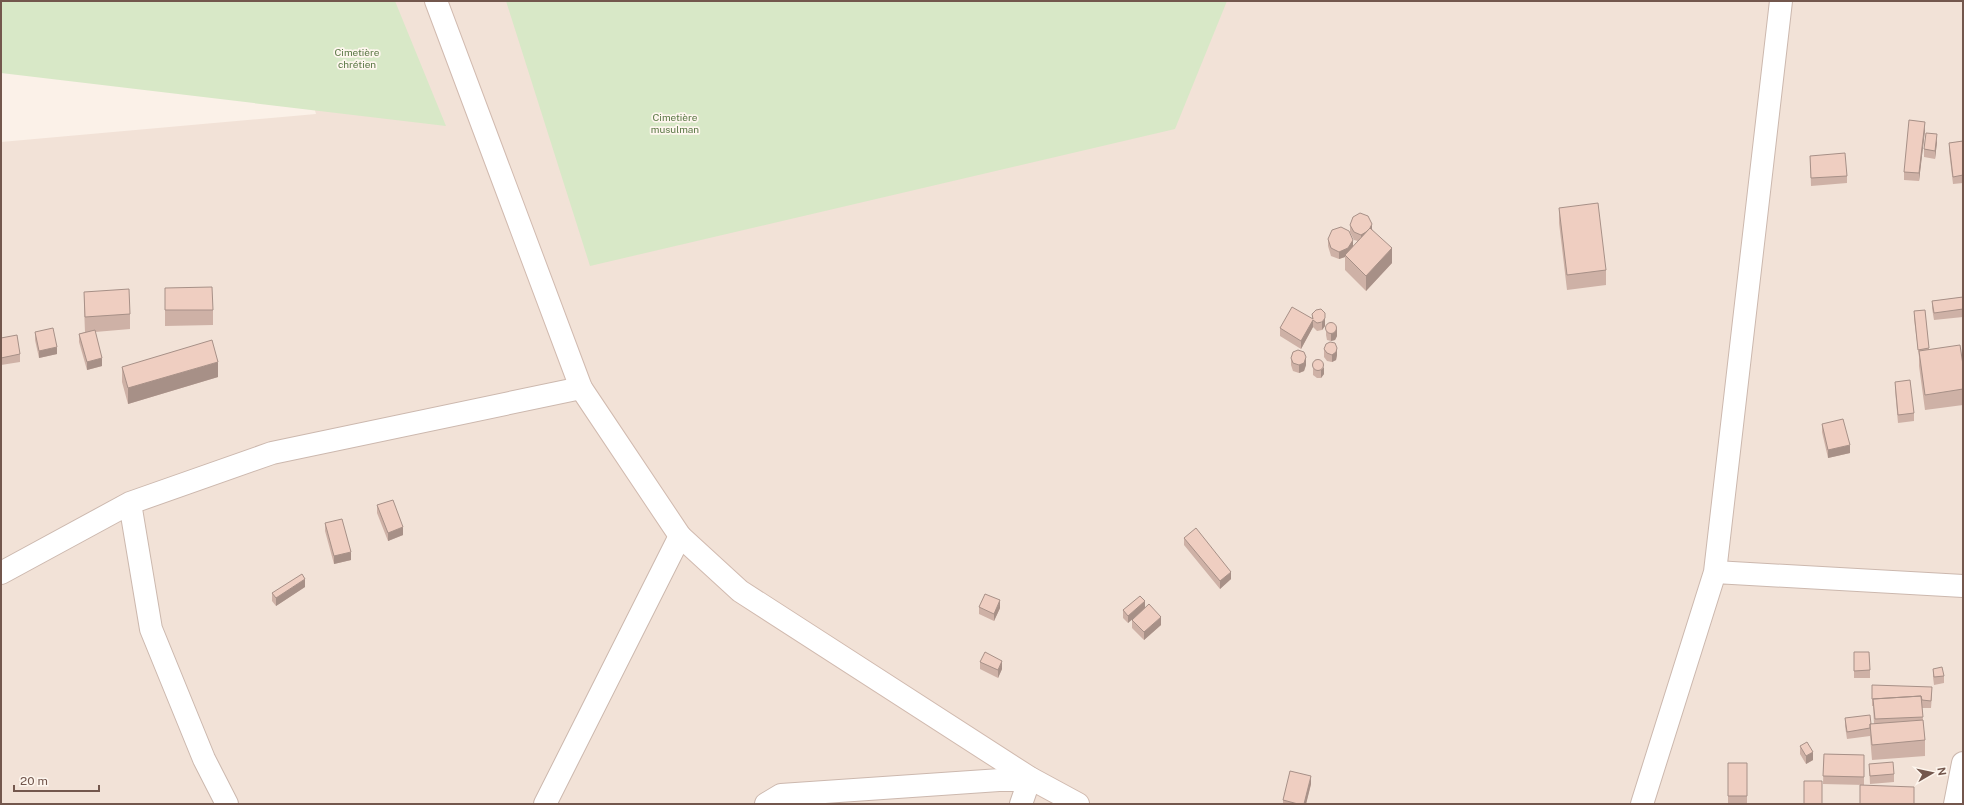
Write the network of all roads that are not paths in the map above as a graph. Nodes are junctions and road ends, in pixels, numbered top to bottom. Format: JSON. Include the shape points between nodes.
{"nodes":[{"id":1,"x":436,"y":1,"type":"edge"},
{"id":2,"x":1781,"y":1,"type":"edge"},
{"id":3,"x":581,"y":388,"type":"junction"},
{"id":4,"x":130,"y":503,"type":"junction"},
{"id":5,"x":680,"y":536,"type":"junction"},
{"id":6,"x":1716,"y":572,"type":"junction"},
{"id":7,"x":1,"y":573,"type":"edge"},
{"id":8,"x":1963,"y":586,"type":"edge"},
{"id":9,"x":1963,"y":763,"type":"edge"},
{"id":10,"x":1030,"y":778,"type":"junction"},
{"id":11,"x":227,"y":804,"type":"edge"},
{"id":12,"x":545,"y":804,"type":"edge"},
{"id":13,"x":766,"y":804,"type":"edge"},
{"id":14,"x":1021,"y":804,"type":"edge"},
{"id":15,"x":1078,"y":804,"type":"edge"},
{"id":16,"x":1642,"y":804,"type":"edge"},
{"id":17,"x":1955,"y":804,"type":"edge"}],
"edges":[{"from":1,"to":3,"type":"street"},
{"from":2,"to":6,"type":"street"},
{"from":3,"to":4,"type":"street","via":[[272,453]]},
{"from":3,"to":5,"type":"street"},
{"from":4,"to":7,"type":"street"},
{"from":4,"to":11,"type":"street","via":[[151,629],[204,758]]},
{"from":5,"to":10,"type":"street","via":[[740,591]]},
{"from":5,"to":12,"type":"street"},
{"from":6,"to":8,"type":"street"},
{"from":6,"to":16,"type":"street"},
{"from":9,"to":17,"type":"street"},
{"from":10,"to":13,"type":"street","via":[[781,795]]},
{"from":10,"to":14,"type":"street"},
{"from":10,"to":15,"type":"street"}]}
